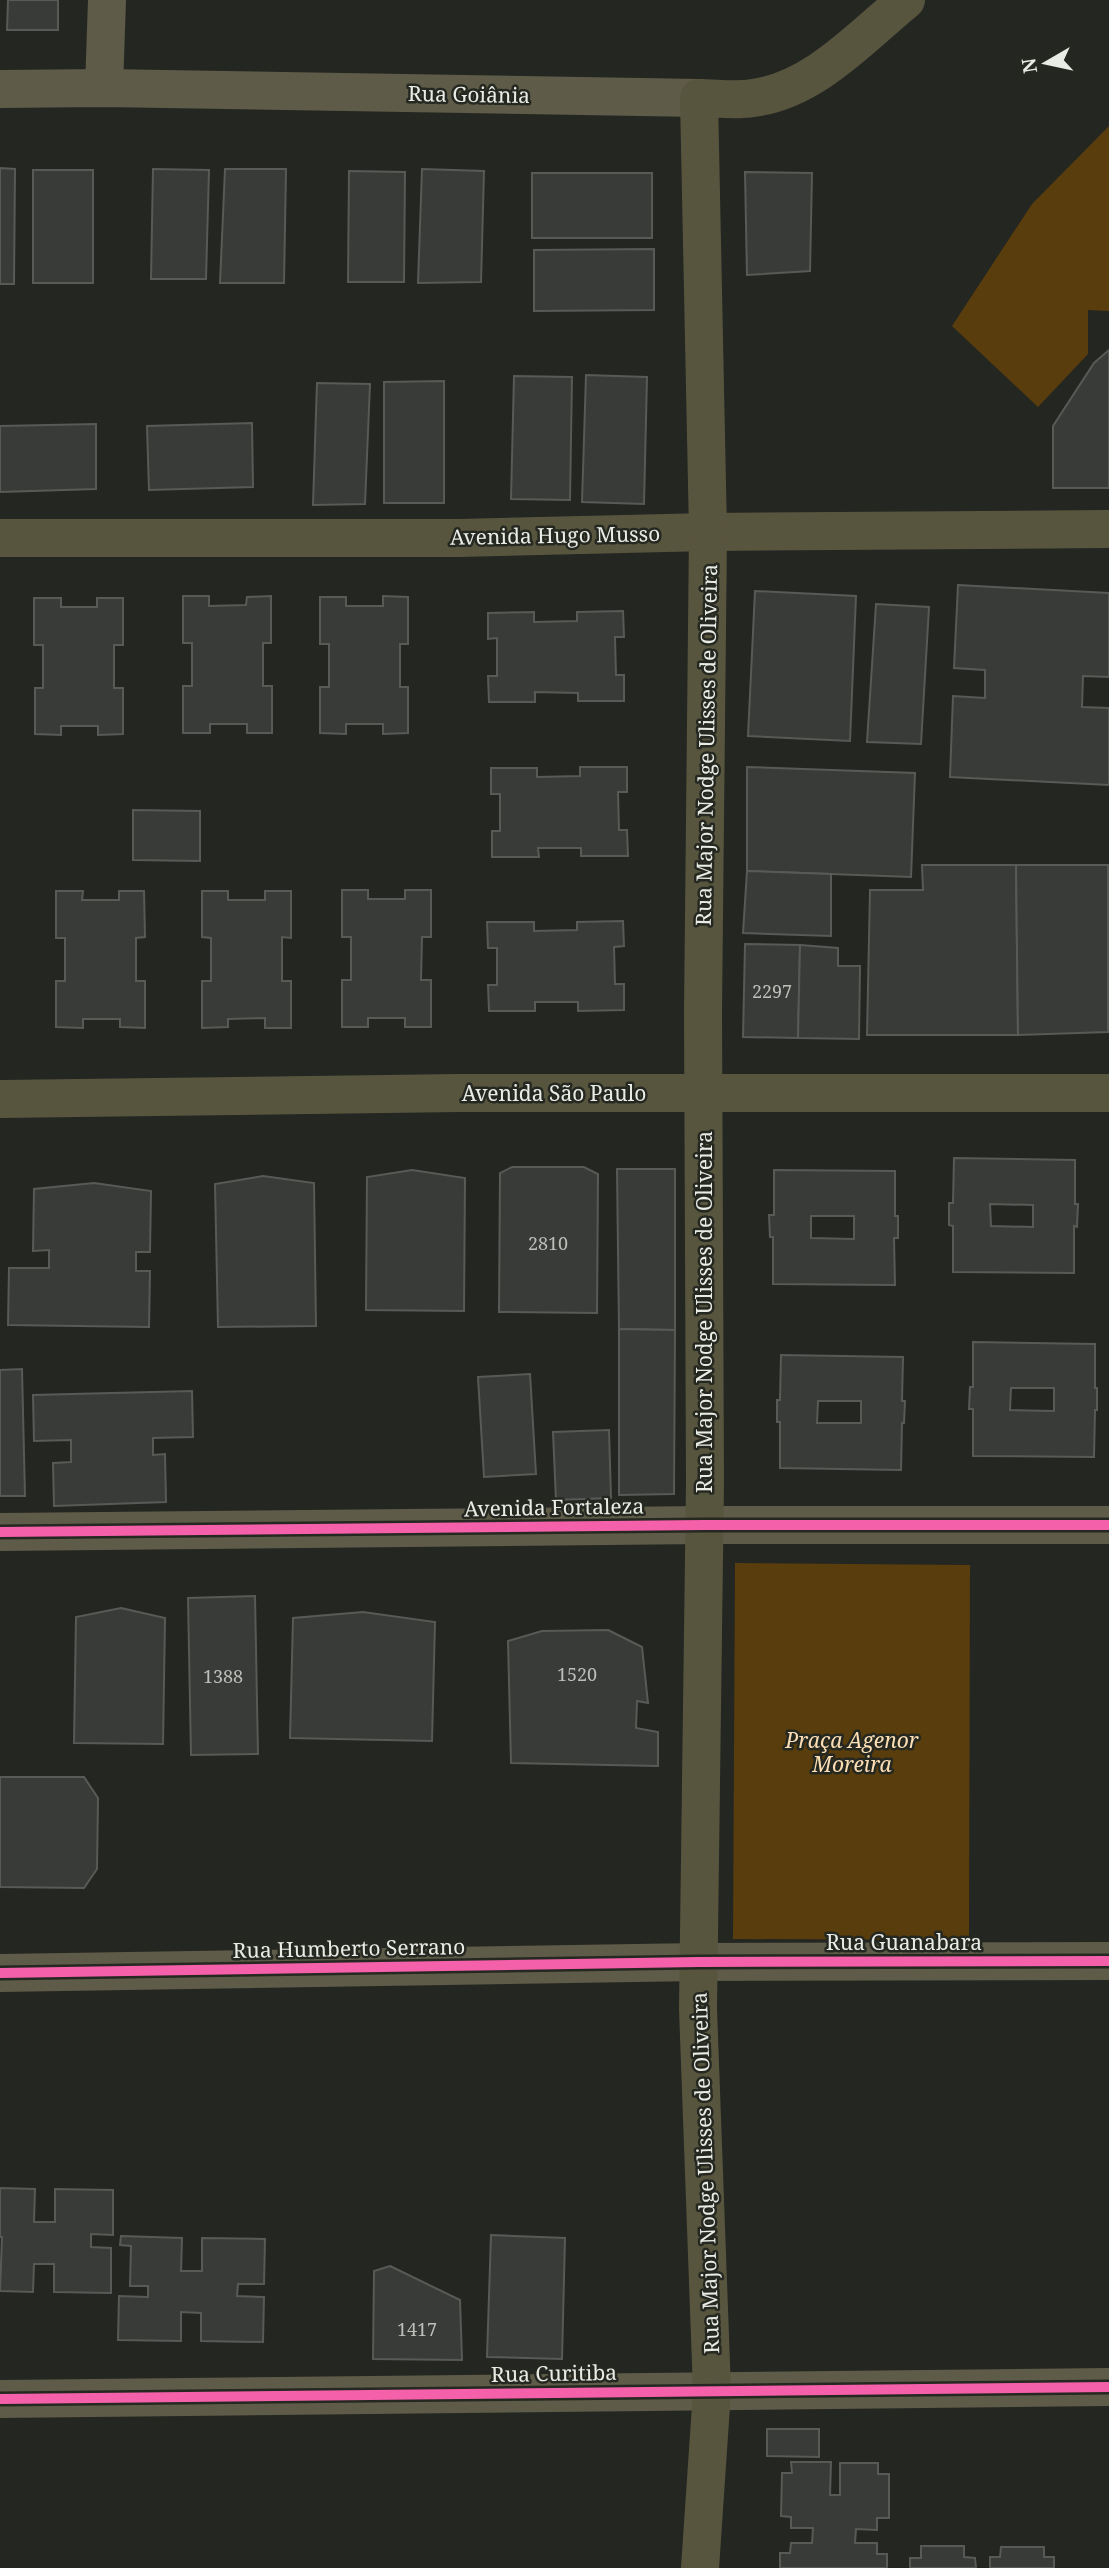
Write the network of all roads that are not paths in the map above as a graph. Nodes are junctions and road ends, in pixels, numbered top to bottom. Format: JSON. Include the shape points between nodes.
{"nodes":[{"id":1,"x":107,"y":0,"type":"edge"},
{"id":2,"x":906,"y":0,"type":"edge"},
{"id":3,"x":104,"y":88,"type":"junction"},
{"id":4,"x":0,"y":89,"type":"edge"},
{"id":5,"x":699,"y":98,"type":"junction"},
{"id":6,"x":1109,"y":530,"type":"edge"},
{"id":7,"x":708,"y":532,"type":"junction"},
{"id":8,"x":0,"y":538,"type":"edge"},
{"id":9,"x":1109,"y":1093,"type":"edge"},
{"id":10,"x":704,"y":1094,"type":"junction"},
{"id":11,"x":0,"y":1098,"type":"edge"},
{"id":12,"x":704,"y":1525,"type":"junction"},
{"id":13,"x":1109,"y":1525,"type":"edge"},
{"id":14,"x":0,"y":1532,"type":"edge"},
{"id":15,"x":1109,"y":1961,"type":"edge"},
{"id":16,"x":699,"y":1962,"type":"junction"},
{"id":17,"x":0,"y":1973,"type":"edge"},
{"id":18,"x":1109,"y":2387,"type":"edge"},
{"id":19,"x":712,"y":2391,"type":"junction"},
{"id":20,"x":0,"y":2399,"type":"edge"},
{"id":21,"x":700,"y":2568,"type":"edge"}],
"edges":[{"from":1,"to":3,"type":"street"},
{"from":2,"to":5,"type":"main road","name":"Rua Goiânia","via":[[828,66],[793,88],[752,99]]},
{"from":3,"to":4,"type":"street","name":"Rua Goiânia"},
{"from":3,"to":5,"type":"street","name":"Rua Goiânia"},
{"from":5,"to":7,"type":"main road","name":"Rua Major Nodge Ulisses de Oliveira"},
{"from":6,"to":7,"type":"main road","name":"Avenida Hugo Musso"},
{"from":7,"to":8,"type":"main road","name":"Avenida Hugo Musso","via":[[459,538]]},
{"from":7,"to":10,"type":"main road","name":"Rua Major Nodge Ulisses de Oliveira"},
{"from":9,"to":10,"type":"main road","name":"Avenida São Paulo"},
{"from":10,"to":11,"type":"main road","name":"Avenida São Paulo"},
{"from":10,"to":12,"type":"main road","name":"Rua Major Nodge Ulisses de Oliveira"},
{"from":12,"to":13,"type":"street","name":"Avenida Fortaleza"},
{"from":12,"to":14,"type":"street","name":"Avenida Fortaleza"},
{"from":12,"to":16,"type":"main road","name":"Rua Major Nodge Ulisses de Oliveira"},
{"from":15,"to":16,"type":"street","name":"Rua Guanabara"},
{"from":16,"to":17,"type":"street","name":"Rua Humberto Serrano"},
{"from":16,"to":19,"type":"main road","name":"Rua Major Nodge Ulisses de Oliveira"},
{"from":18,"to":19,"type":"street","name":"Rua Curitiba"},
{"from":19,"to":20,"type":"street","name":"Rua Curitiba"},
{"from":19,"to":21,"type":"main road","name":"Rua Major Nodge Ulisses de Oliveira"}]}
